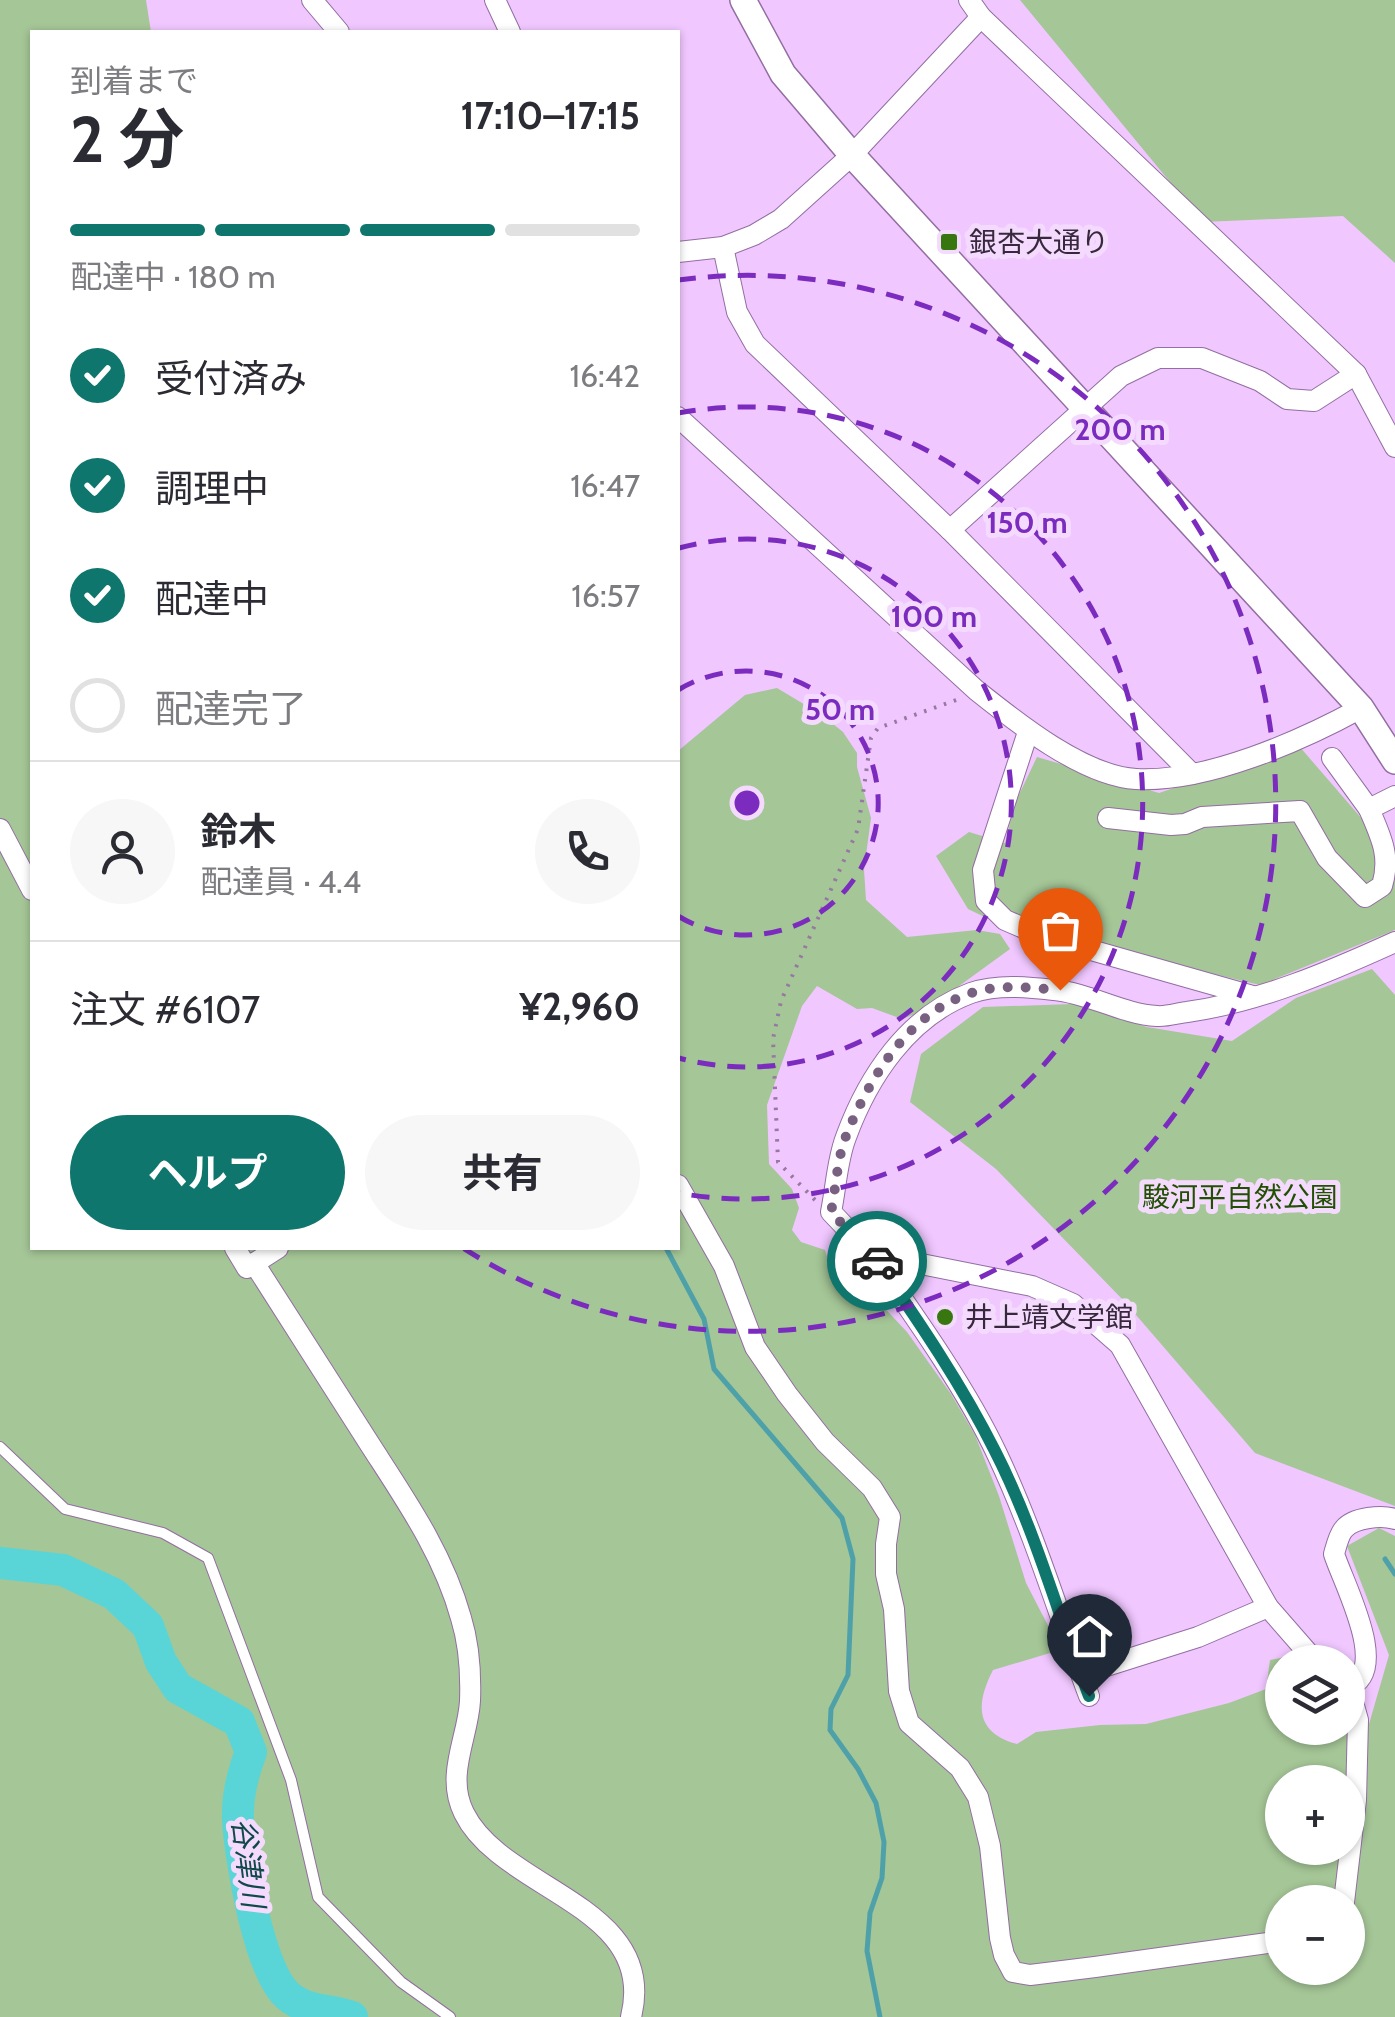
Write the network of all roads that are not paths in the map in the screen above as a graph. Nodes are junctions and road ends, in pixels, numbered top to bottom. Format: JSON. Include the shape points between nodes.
{"nodes":[{"id":1,"x":312,"y":0,"type":"edge"},
{"id":2,"x":495,"y":0,"type":"edge"},
{"id":3,"x":743,"y":0,"type":"edge"},
{"id":4,"x":975,"y":9,"type":"edge"},
{"id":5,"x":338,"y":30,"type":"edge"},
{"id":6,"x":509,"y":30,"type":"edge"},
{"id":7,"x":852,"y":154,"type":"junction"},
{"id":8,"x":724,"y":246,"type":"junction"},
{"id":9,"x":680,"y":252,"type":"edge"},
{"id":10,"x":1356,"y":374,"type":"junction"},
{"id":11,"x":1086,"y":410,"type":"junction"},
{"id":12,"x":680,"y":419,"type":"edge"},
{"id":13,"x":1395,"y":447,"type":"edge"},
{"id":14,"x":950,"y":530,"type":"junction"},
{"id":15,"x":1361,"y":708,"type":"junction"},
{"id":16,"x":1028,"y":732,"type":"junction"},
{"id":17,"x":1332,"y":758,"type":"dead end"},
{"id":18,"x":1395,"y":761,"type":"edge"},
{"id":19,"x":1192,"y":774,"type":"junction"},
{"id":20,"x":1395,"y":796,"type":"edge"},
{"id":21,"x":1369,"y":810,"type":"junction"},
{"id":22,"x":1108,"y":818,"type":"dead end"},
{"id":23,"x":0,"y":828,"type":"edge"},
{"id":24,"x":30,"y":886,"type":"edge"},
{"id":25,"x":1395,"y":942,"type":"edge"},
{"id":26,"x":1254,"y":996,"type":"junction"},
{"id":27,"x":680,"y":1189,"type":"edge"},
{"id":28,"x":236,"y":1250,"type":"edge"},
{"id":29,"x":275,"y":1250,"type":"edge"},
{"id":30,"x":872,"y":1254,"type":"junction"},
{"id":31,"x":254,"y":1263,"type":"junction"},
{"id":32,"x":0,"y":1447,"type":"edge"},
{"id":33,"x":1395,"y":1519,"type":"edge"},
{"id":34,"x":1268,"y":1607,"type":"junction"},
{"id":35,"x":1301,"y":1645,"type":"edge"},
{"id":36,"x":1365,"y":1645,"type":"edge"},
{"id":37,"x":1365,"y":1647,"type":"edge"},
{"id":38,"x":1365,"y":1671,"type":"edge"},
{"id":39,"x":1080,"y":1674,"type":"junction"},
{"id":40,"x":1089,"y":1696,"type":"dead end"},
{"id":41,"x":1357,"y":1745,"type":"edge"},
{"id":42,"x":1346,"y":1885,"type":"edge"},
{"id":43,"x":1265,"y":1943,"type":"edge"},
{"id":44,"x":450,"y":2017,"type":"edge"},
{"id":45,"x":631,"y":2017,"type":"edge"}],
"edges":[{"from":1,"to":5,"type":"street"},
{"from":2,"to":6,"type":"street"},
{"from":3,"to":7,"type":"street","via":[[784,74]]},
{"from":4,"to":7,"type":"street"},
{"from":4,"to":10,"type":"street"},
{"from":7,"to":8,"type":"street","via":[[781,219]]},
{"from":7,"to":11,"type":"street"},
{"from":8,"to":9,"type":"street"},
{"from":8,"to":14,"type":"street","via":[[737,312],[754,344]]},
{"from":10,"to":11,"type":"street","via":[[1314,401],[1287,398],[1202,358],[1158,358],[1121,376]]},
{"from":10,"to":13,"type":"street"},
{"from":11,"to":14,"type":"street"},
{"from":11,"to":15,"type":"street"},
{"from":12,"to":16,"type":"street"},
{"from":14,"to":19,"type":"street"},
{"from":15,"to":18,"type":"street"},
{"from":15,"to":19,"type":"street","via":[[1308,737]]},
{"from":16,"to":19,"type":"street","via":[[1089,765],[1134,779]]},
{"from":16,"to":26,"type":"street","via":[[982,870],[986,901],[1005,920],[1045,936]]},
{"from":17,"to":21,"type":"street"},
{"from":20,"to":21,"type":"street"},
{"from":21,"to":22,"type":"street","via":[[1388,865],[1382,886],[1365,897],[1328,858],[1300,811],[1170,825]]},
{"from":23,"to":24,"type":"street"},
{"from":25,"to":26,"type":"street"},
{"from":26,"to":30,"type":"street","via":[[1157,1016],[1060,990],[1006,987],[972,992],[931,1014],[882,1066],[845,1138],[831,1212]]},
{"from":27,"to":43,"type":"street","via":[[724,1266],[755,1347],[890,1517],[886,1574],[899,1690],[909,1724],[960,1768],[978,1797],[1000,1938],[1013,1972],[1095,1968]]},
{"from":28,"to":31,"type":"street","via":[[247,1268]]},
{"from":29,"to":31,"type":"street"},
{"from":30,"to":34,"type":"street","via":[[1032,1286],[1073,1304],[1120,1345]]},
{"from":30,"to":39,"type":"street","via":[[996,1453]]},
{"from":31,"to":45,"type":"street","via":[[428,1535],[461,1616],[470,1704],[456,1775],[463,1811],[491,1850],[587,1910],[625,1951]]},
{"from":32,"to":44,"type":"lane","via":[[65,1510],[163,1533],[208,1558],[291,1780],[318,1898],[401,1982]]},
{"from":33,"to":36,"type":"street","via":[[1358,1520],[1343,1529],[1334,1554]]},
{"from":34,"to":35,"type":"street"},
{"from":34,"to":39,"type":"street"},
{"from":37,"to":38,"type":"street"},
{"from":39,"to":40,"type":"street"},
{"from":41,"to":42,"type":"street"}]}
